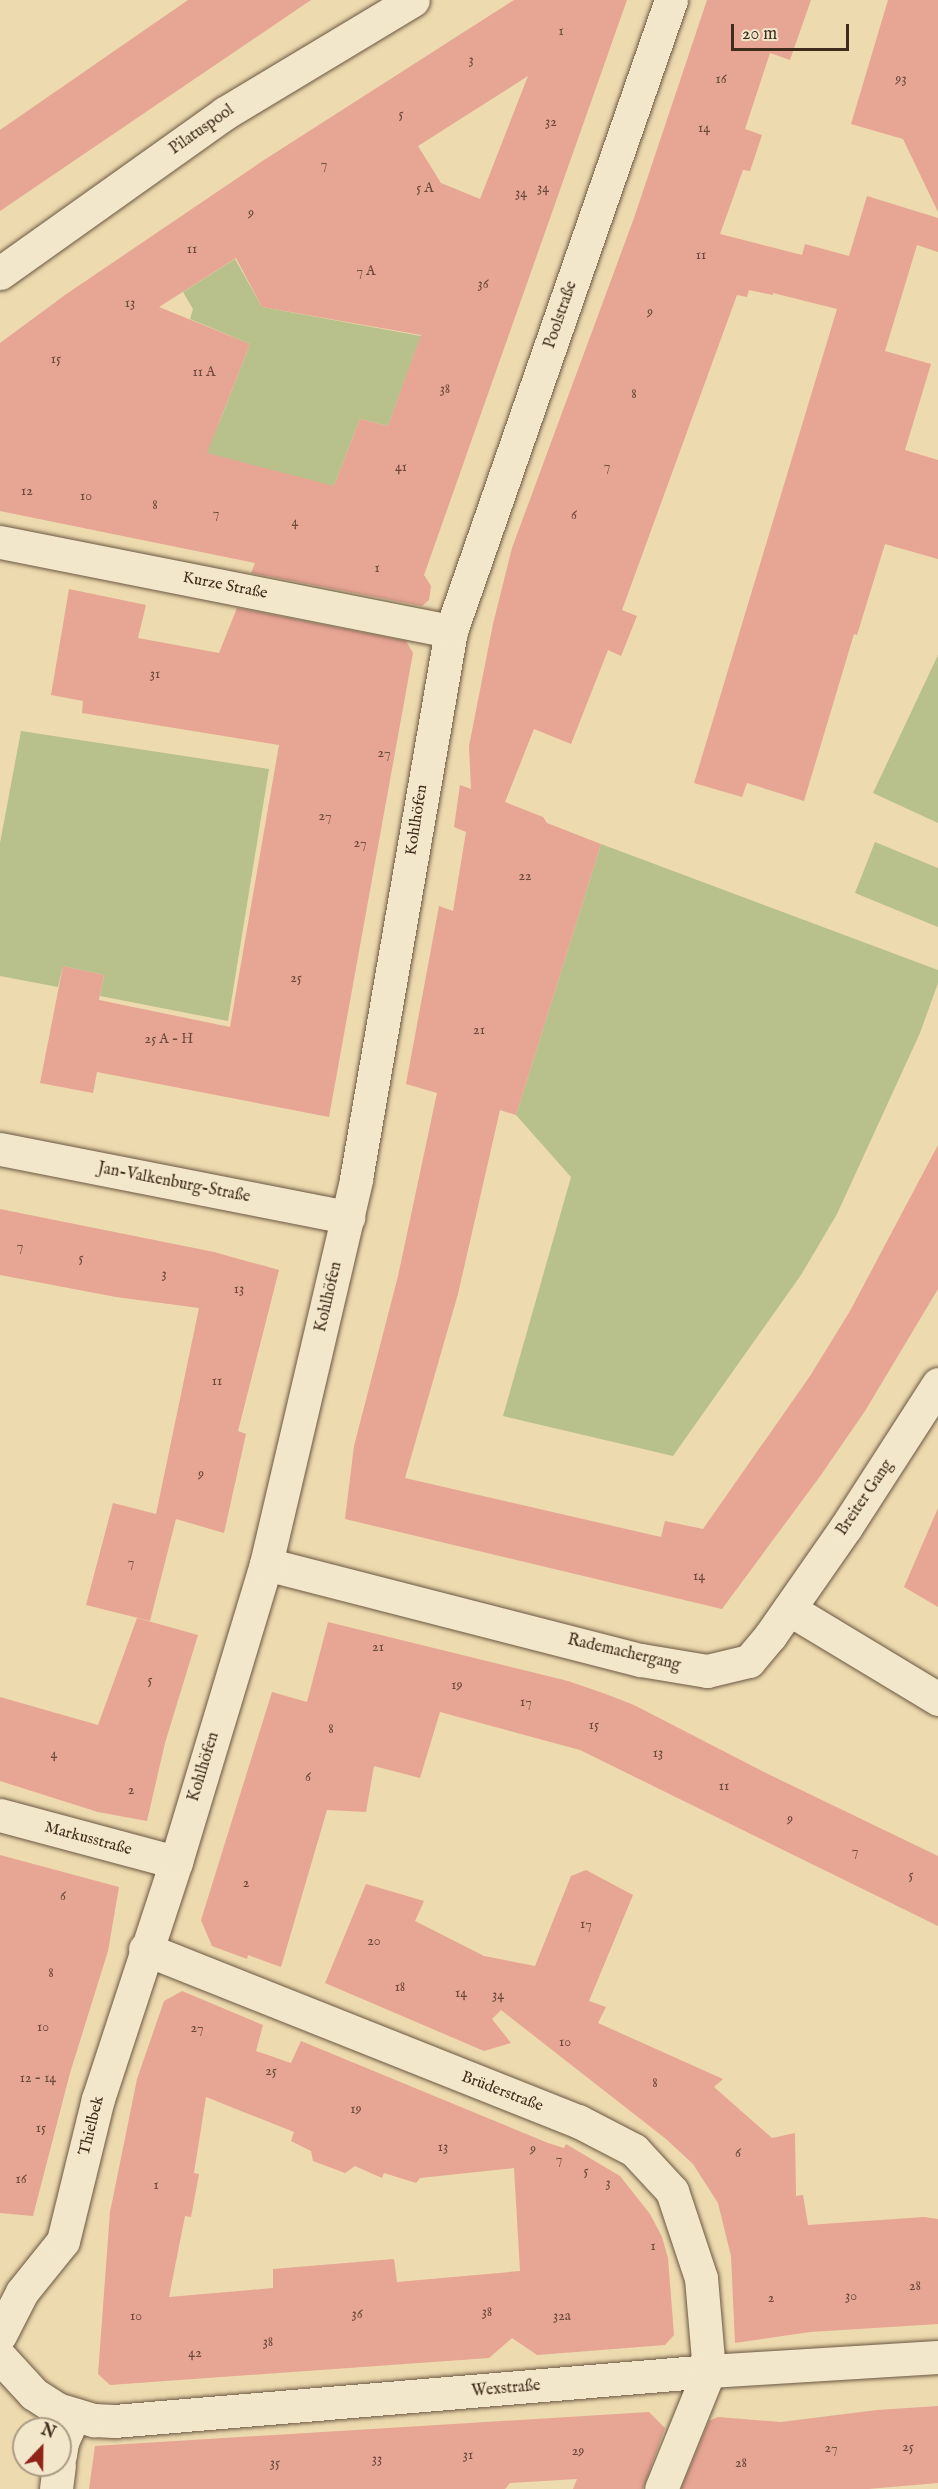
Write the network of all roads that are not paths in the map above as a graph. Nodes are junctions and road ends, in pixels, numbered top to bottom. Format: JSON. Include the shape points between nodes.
{"nodes":[{"id":1,"x":413,"y":0,"type":"edge"},
{"id":2,"x":671,"y":0,"type":"edge"},
{"id":3,"x":0,"y":273,"type":"edge"},
{"id":4,"x":0,"y":542,"type":"edge"},
{"id":5,"x":451,"y":631,"type":"junction"},
{"id":6,"x":0,"y":1149,"type":"edge"},
{"id":7,"x":348,"y":1217,"type":"junction"},
{"id":8,"x":938,"y":1384,"type":"edge"},
{"id":9,"x":266,"y":1564,"type":"junction"},
{"id":10,"x":789,"y":1609,"type":"junction"},
{"id":11,"x":938,"y":1699,"type":"edge"},
{"id":12,"x":0,"y":1815,"type":"edge"},
{"id":13,"x":176,"y":1862,"type":"junction"},
{"id":14,"x":145,"y":1949,"type":"junction"},
{"id":15,"x":0,"y":2335,"type":"edge"},
{"id":16,"x":0,"y":2357,"type":"edge"},
{"id":17,"x":938,"y":2357,"type":"edge"},
{"id":18,"x":709,"y":2371,"type":"junction"},
{"id":19,"x":74,"y":2415,"type":"junction"},
{"id":20,"x":72,"y":2420,"type":"edge"},
{"id":21,"x":661,"y":2489,"type":"edge"}],
"edges":[{"from":1,"to":3,"type":"street","name":"Pilatuspool","via":[[225,113]]},
{"from":2,"to":5,"type":"street","name":"Poolstraße"},
{"from":4,"to":5,"type":"street","name":"Kurze Straße"},
{"from":5,"to":7,"type":"street","name":"Kohlhöfen"},
{"from":6,"to":7,"type":"street","name":"Jan-Valkenburg-Straße"},
{"from":7,"to":9,"type":"street","name":"Kohlhöfen"},
{"from":8,"to":10,"type":"street","name":"Breiter Gang"},
{"from":9,"to":10,"type":"street","name":"Rademachergang","via":[[641,1660],[707,1671],[748,1661]]},
{"from":9,"to":13,"type":"street","name":"Kohlhöfen"},
{"from":10,"to":11,"type":"street"},
{"from":12,"to":13,"type":"street","name":"Markusstraße"},
{"from":13,"to":14,"type":"street","name":"Kohlhöfen"},
{"from":14,"to":15,"type":"street","name":"Thielbek","via":[[98,2099],[63,2241],[22,2292]]},
{"from":14,"to":18,"type":"street","name":"Brüderstraße","via":[[578,2121],[634,2150],[672,2191],[701,2278]]},
{"from":16,"to":19,"type":"street","name":"Wexstraße","via":[[34,2394]]},
{"from":17,"to":18,"type":"street","name":"Wexstraße"},
{"from":18,"to":19,"type":"street","name":"Wexstraße","via":[[114,2421]]},
{"from":18,"to":21,"type":"street"},
{"from":19,"to":20,"type":"street"}]}
